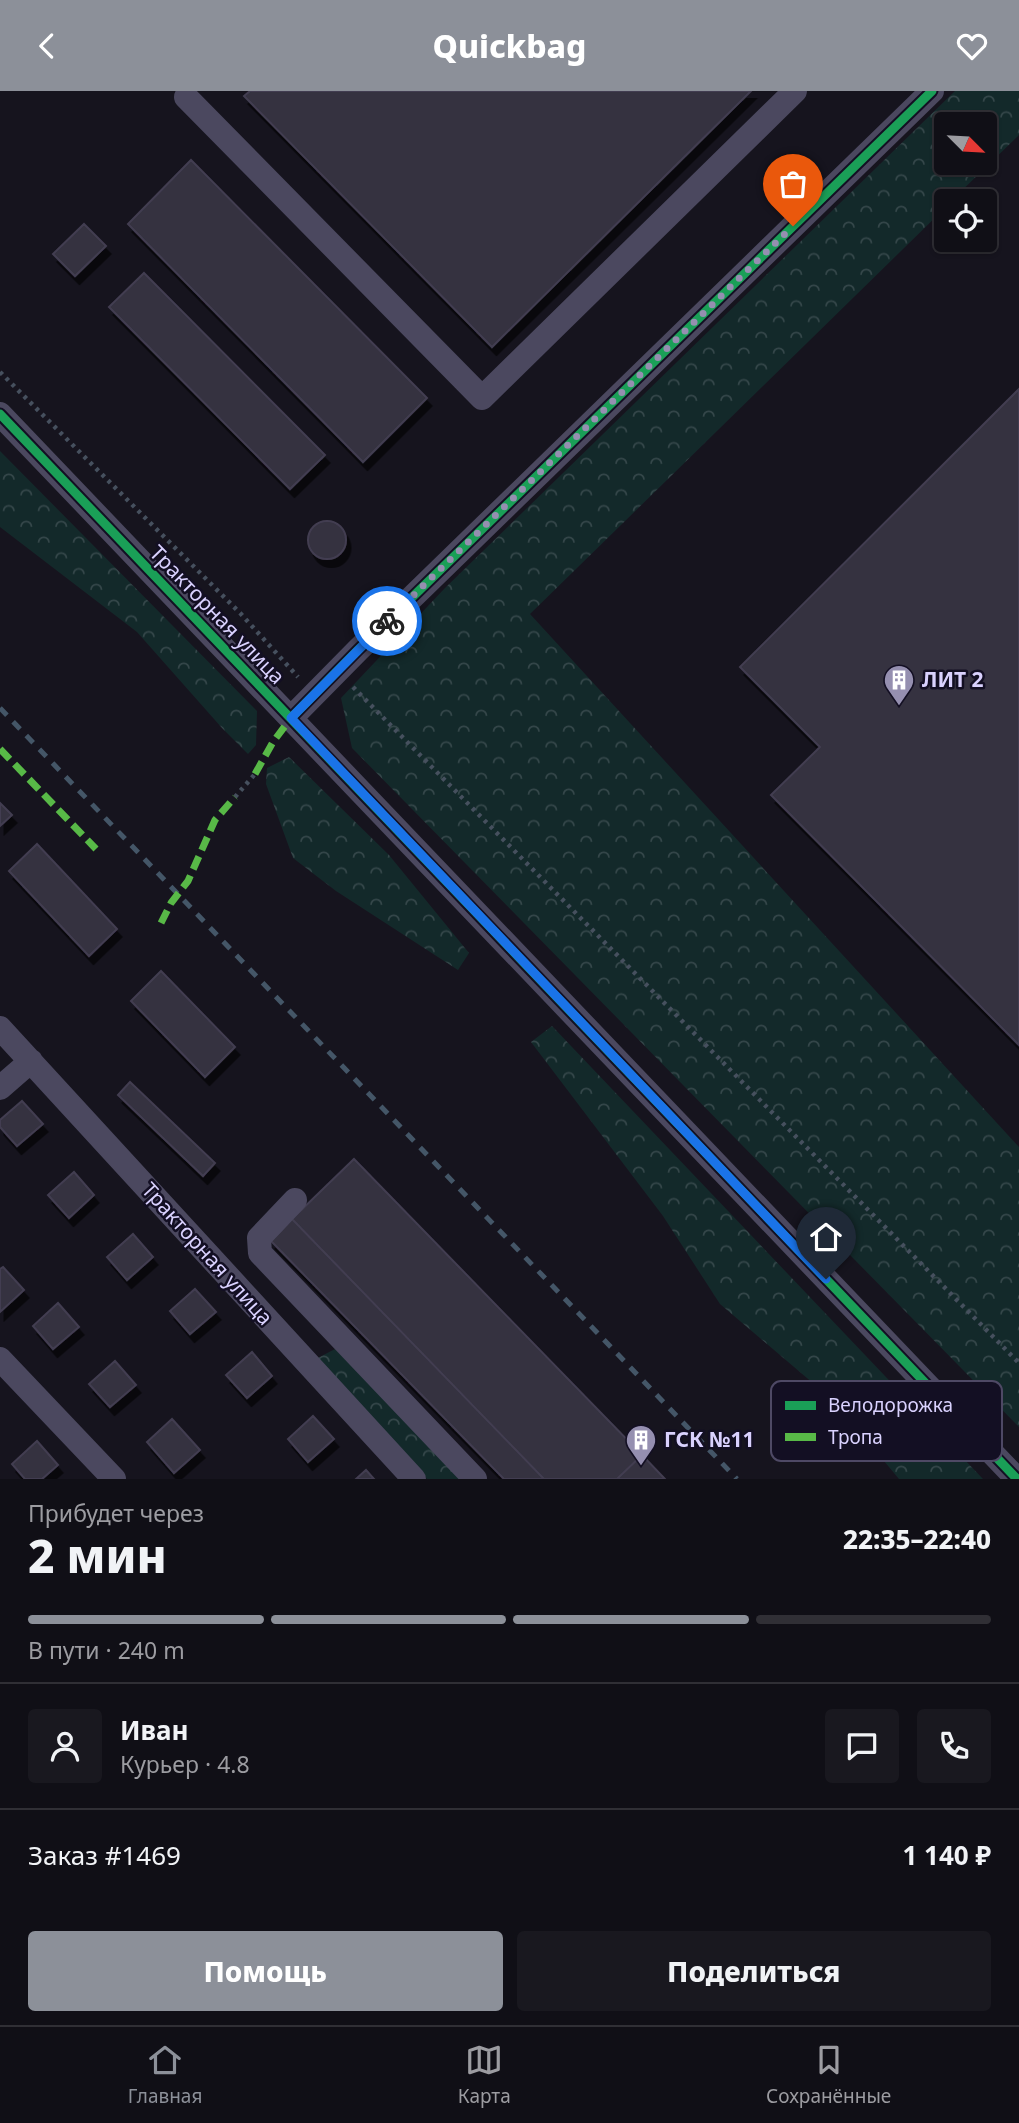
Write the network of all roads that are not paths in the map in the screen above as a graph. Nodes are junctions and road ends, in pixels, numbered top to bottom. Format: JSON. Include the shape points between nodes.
{"nodes":[{"id":1,"x":795,"y":91,"type":"edge"},
{"id":2,"x":932,"y":91,"type":"edge"},
{"id":3,"x":186,"y":97,"type":"dead end"},
{"id":4,"x":0,"y":415,"type":"edge"},
{"id":5,"x":291,"y":718,"type":"junction"},
{"id":6,"x":0,"y":1028,"type":"edge"},
{"id":7,"x":31,"y":1061,"type":"junction"},
{"id":8,"x":0,"y":1088,"type":"edge"},
{"id":9,"x":295,"y":1200,"type":"dead end"},
{"id":10,"x":0,"y":1359,"type":"edge"},
{"id":11,"x":924,"y":1381,"type":"edge"},
{"id":12,"x":1000,"y":1461,"type":"edge"},
{"id":13,"x":114,"y":1479,"type":"edge"},
{"id":14,"x":414,"y":1479,"type":"edge"},
{"id":15,"x":475,"y":1479,"type":"edge"},
{"id":16,"x":1017,"y":1479,"type":"edge"}],
"edges":[{"from":1,"to":3,"type":"street","via":[[482,398]]},
{"from":2,"to":5,"type":"street"},
{"from":4,"to":5,"type":"street","name":"Тракторная улица"},
{"from":5,"to":11,"type":"street","name":"Тракторная улица"},
{"from":6,"to":7,"type":"street","name":"Тракторная улица"},
{"from":7,"to":8,"type":"street"},
{"from":7,"to":14,"type":"street","name":"Тракторная улица"},
{"from":9,"to":15,"type":"street","via":[[259,1238],[260,1253]]},
{"from":10,"to":13,"type":"street"},
{"from":12,"to":16,"type":"street","name":"Тракторная улица"}]}
